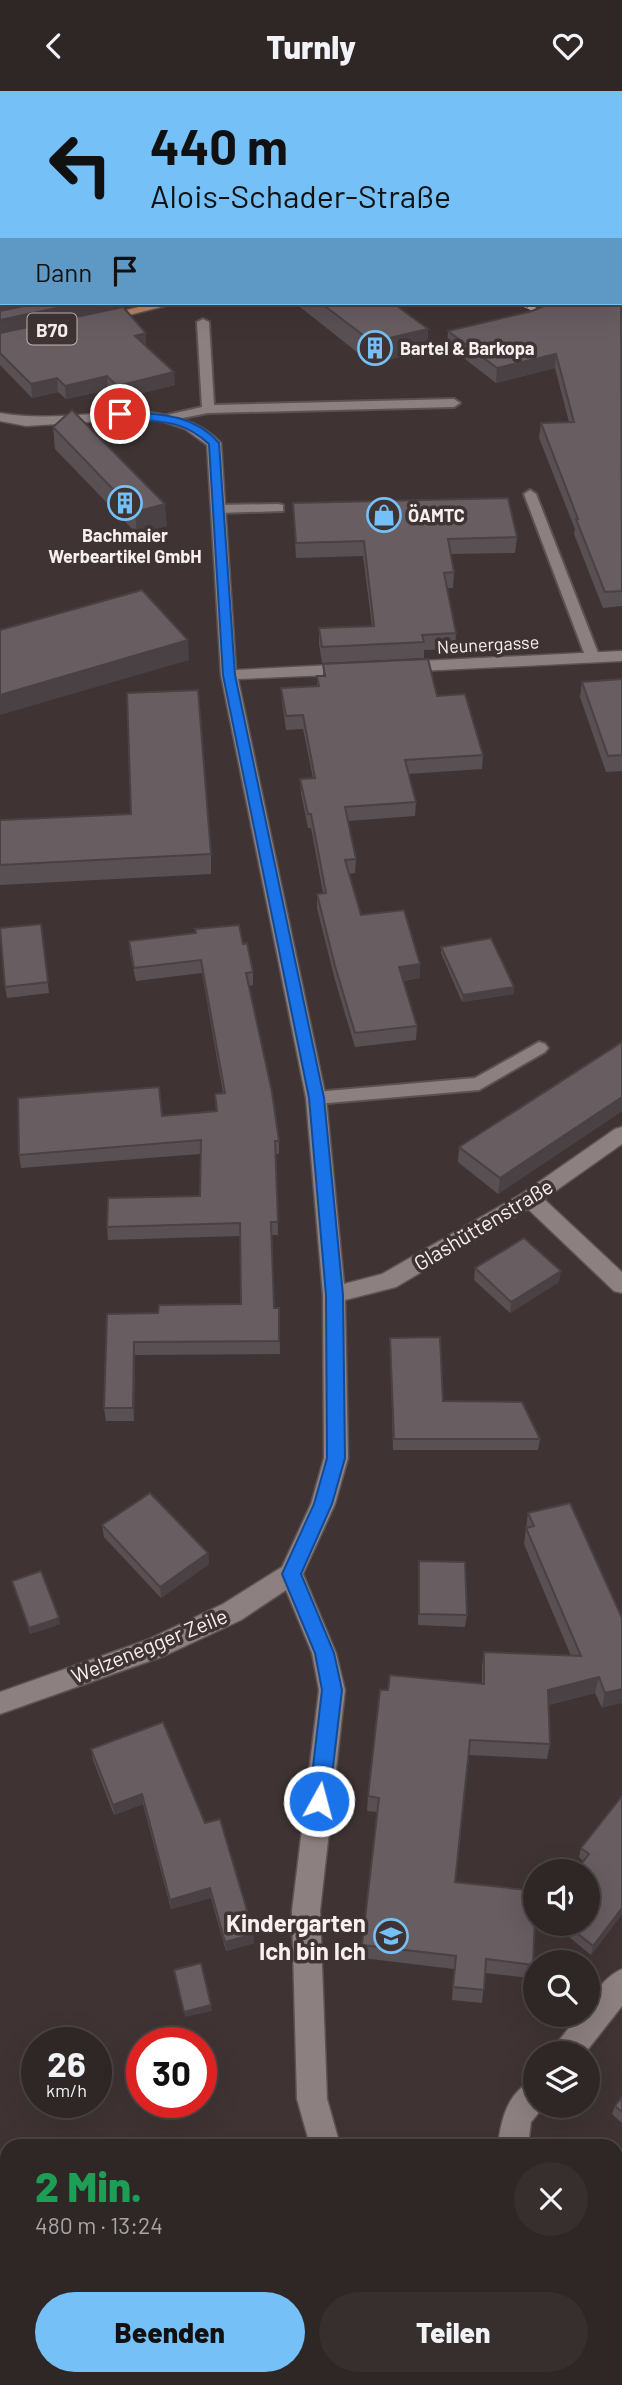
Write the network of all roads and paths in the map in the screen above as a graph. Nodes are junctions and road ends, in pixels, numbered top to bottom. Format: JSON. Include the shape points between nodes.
{"nodes":[{"id":1,"x":162,"y":305,"type":"edge"},
{"id":2,"x":91,"y":320,"type":"edge"},
{"id":3,"x":203,"y":322,"type":"dead end"},
{"id":4,"x":454,"y":403,"type":"dead end"},
{"id":5,"x":208,"y":409,"type":"junction"},
{"id":6,"x":0,"y":417,"type":"edge"},
{"id":7,"x":171,"y":418,"type":"junction"},
{"id":8,"x":530,"y":494,"type":"dead end"},
{"id":9,"x":278,"y":508,"type":"dead end"},
{"id":10,"x":218,"y":509,"type":"junction"},
{"id":11,"x":622,"y":656,"type":"edge"},
{"id":12,"x":593,"y":658,"type":"junction"},
{"id":13,"x":229,"y":675,"type":"junction"},
{"id":14,"x":538,"y":1048,"type":"dead end"},
{"id":15,"x":316,"y":1098,"type":"junction"},
{"id":16,"x":622,"y":1134,"type":"edge"},
{"id":17,"x":530,"y":1198,"type":"junction"},
{"id":18,"x":622,"y":1285,"type":"edge"},
{"id":19,"x":334,"y":1295,"type":"junction"},
{"id":20,"x":291,"y":1574,"type":"junction"},
{"id":21,"x":0,"y":1703,"type":"edge"},
{"id":22,"x":622,"y":1983,"type":"edge"},
{"id":23,"x":576,"y":2041,"type":"edge"},
{"id":24,"x":523,"y":2109,"type":"edge"},
{"id":25,"x":324,"y":2139,"type":"edge"},
{"id":26,"x":514,"y":2139,"type":"edge"}],
"edges":[{"from":1,"to":2,"type":"main road","number":"B70"},
{"from":3,"to":5,"type":"lane"},
{"from":4,"to":5,"type":"lane"},
{"from":5,"to":7,"type":"lane"},
{"from":6,"to":7,"type":"street","via":[[40,421],[120,414]]},
{"from":7,"to":10,"type":"street","via":[[198,428],[214,443]]},
{"from":8,"to":12,"type":"lane"},
{"from":9,"to":10,"type":"lane"},
{"from":10,"to":13,"type":"street"},
{"from":11,"to":12,"type":"street","name":"Neunergasse"},
{"from":12,"to":13,"type":"street","name":"Neunergasse"},
{"from":13,"to":15,"type":"street"},
{"from":14,"to":15,"type":"lane","via":[[480,1083]]},
{"from":15,"to":19,"type":"street"},
{"from":16,"to":17,"type":"street","name":"Glashüttenstraße"},
{"from":17,"to":18,"type":"street"},
{"from":17,"to":19,"type":"street","name":"Glashüttenstraße","via":[[388,1281]]},
{"from":19,"to":20,"type":"street","via":[[336,1458],[323,1504]]},
{"from":20,"to":21,"type":"street","name":"Welzenegger Zeile","via":[[232,1612],[155,1648]]},
{"from":20,"to":25,"type":"street","via":[[324,1653],[332,1690],[306,1911],[312,2099]]},
{"from":22,"to":23,"type":"street"},
{"from":24,"to":26,"type":"street","via":[[517,2116]]}]}
